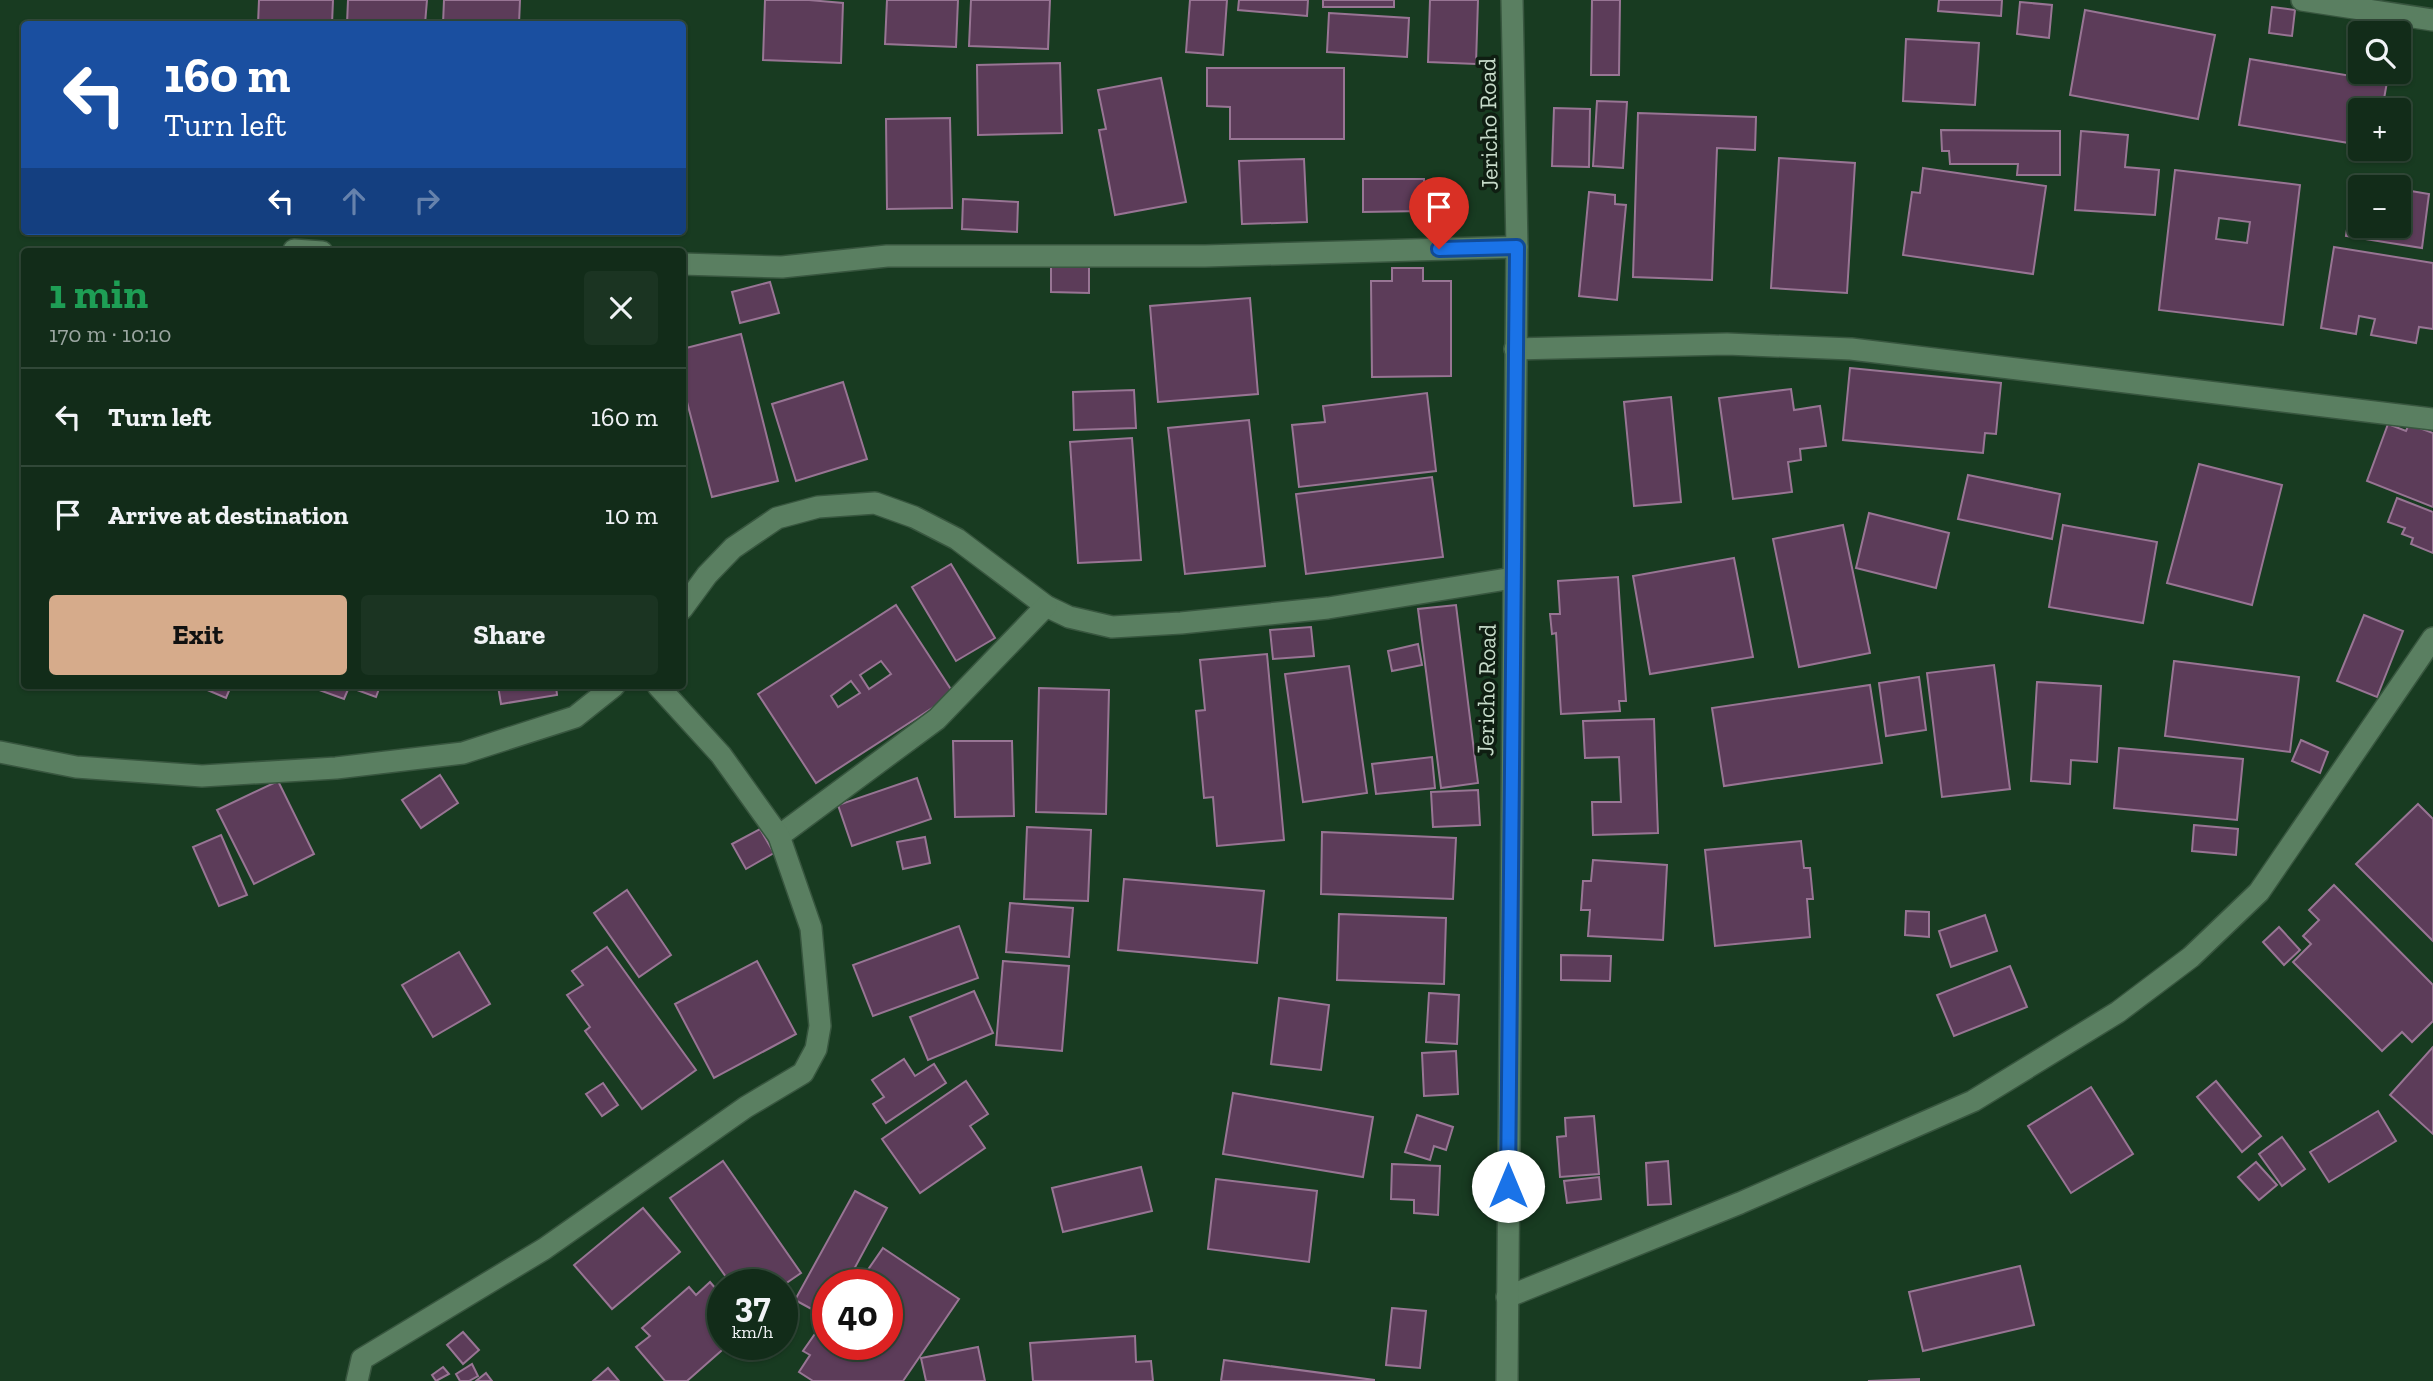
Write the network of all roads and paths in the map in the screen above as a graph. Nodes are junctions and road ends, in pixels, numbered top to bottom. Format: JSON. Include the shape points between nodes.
{"nodes":[{"id":1,"x":1512,"y":0,"type":"edge"},
{"id":2,"x":2302,"y":0,"type":"edge"},
{"id":3,"x":2433,"y":20,"type":"edge"},
{"id":4,"x":1517,"y":247,"type":"junction"},
{"id":5,"x":686,"y":264,"type":"edge"},
{"id":6,"x":1515,"y":349,"type":"junction"},
{"id":7,"x":2433,"y":419,"type":"edge"},
{"id":8,"x":1513,"y":578,"type":"junction"},
{"id":9,"x":686,"y":604,"type":"edge"},
{"id":10,"x":1046,"y":606,"type":"junction"},
{"id":11,"x":2433,"y":638,"type":"edge"},
{"id":12,"x":610,"y":689,"type":"edge"},
{"id":13,"x":661,"y":689,"type":"edge"},
{"id":14,"x":0,"y":752,"type":"edge"},
{"id":15,"x":779,"y":836,"type":"junction"},
{"id":16,"x":1507,"y":1297,"type":"junction"},
{"id":17,"x":357,"y":1381,"type":"edge"},
{"id":18,"x":1507,"y":1381,"type":"edge"}],
"edges":[{"from":1,"to":4,"type":"street","name":"Jericho Road"},
{"from":2,"to":3,"type":"street"},
{"from":4,"to":5,"type":"street","via":[[1205,256],[887,256],[782,267]]},
{"from":4,"to":6,"type":"street","name":"Jericho Road"},
{"from":6,"to":7,"type":"street","via":[[1727,344],[1851,349]]},
{"from":6,"to":8,"type":"street","name":"Jericho Road"},
{"from":8,"to":10,"type":"street","via":[[1328,608],[1112,627],[1069,617]]},
{"from":8,"to":16,"type":"street","name":"Jericho Road"},
{"from":9,"to":10,"type":"street","via":[[733,548],[777,518],[818,507],[875,503],[957,539]]},
{"from":10,"to":15,"type":"street","via":[[937,719]]},
{"from":11,"to":16,"type":"street","via":[[2259,892],[2191,957],[2118,1012],[1973,1101],[1740,1203]]},
{"from":12,"to":14,"type":"street","via":[[575,717],[463,753],[336,768],[202,776],[76,767]]},
{"from":13,"to":15,"type":"street","via":[[721,755]]},
{"from":15,"to":17,"type":"street","via":[[811,928],[820,1026],[816,1049],[803,1073],[746,1107],[544,1249],[362,1359]]},
{"from":16,"to":18,"type":"street","name":"Jericho Road"}]}
